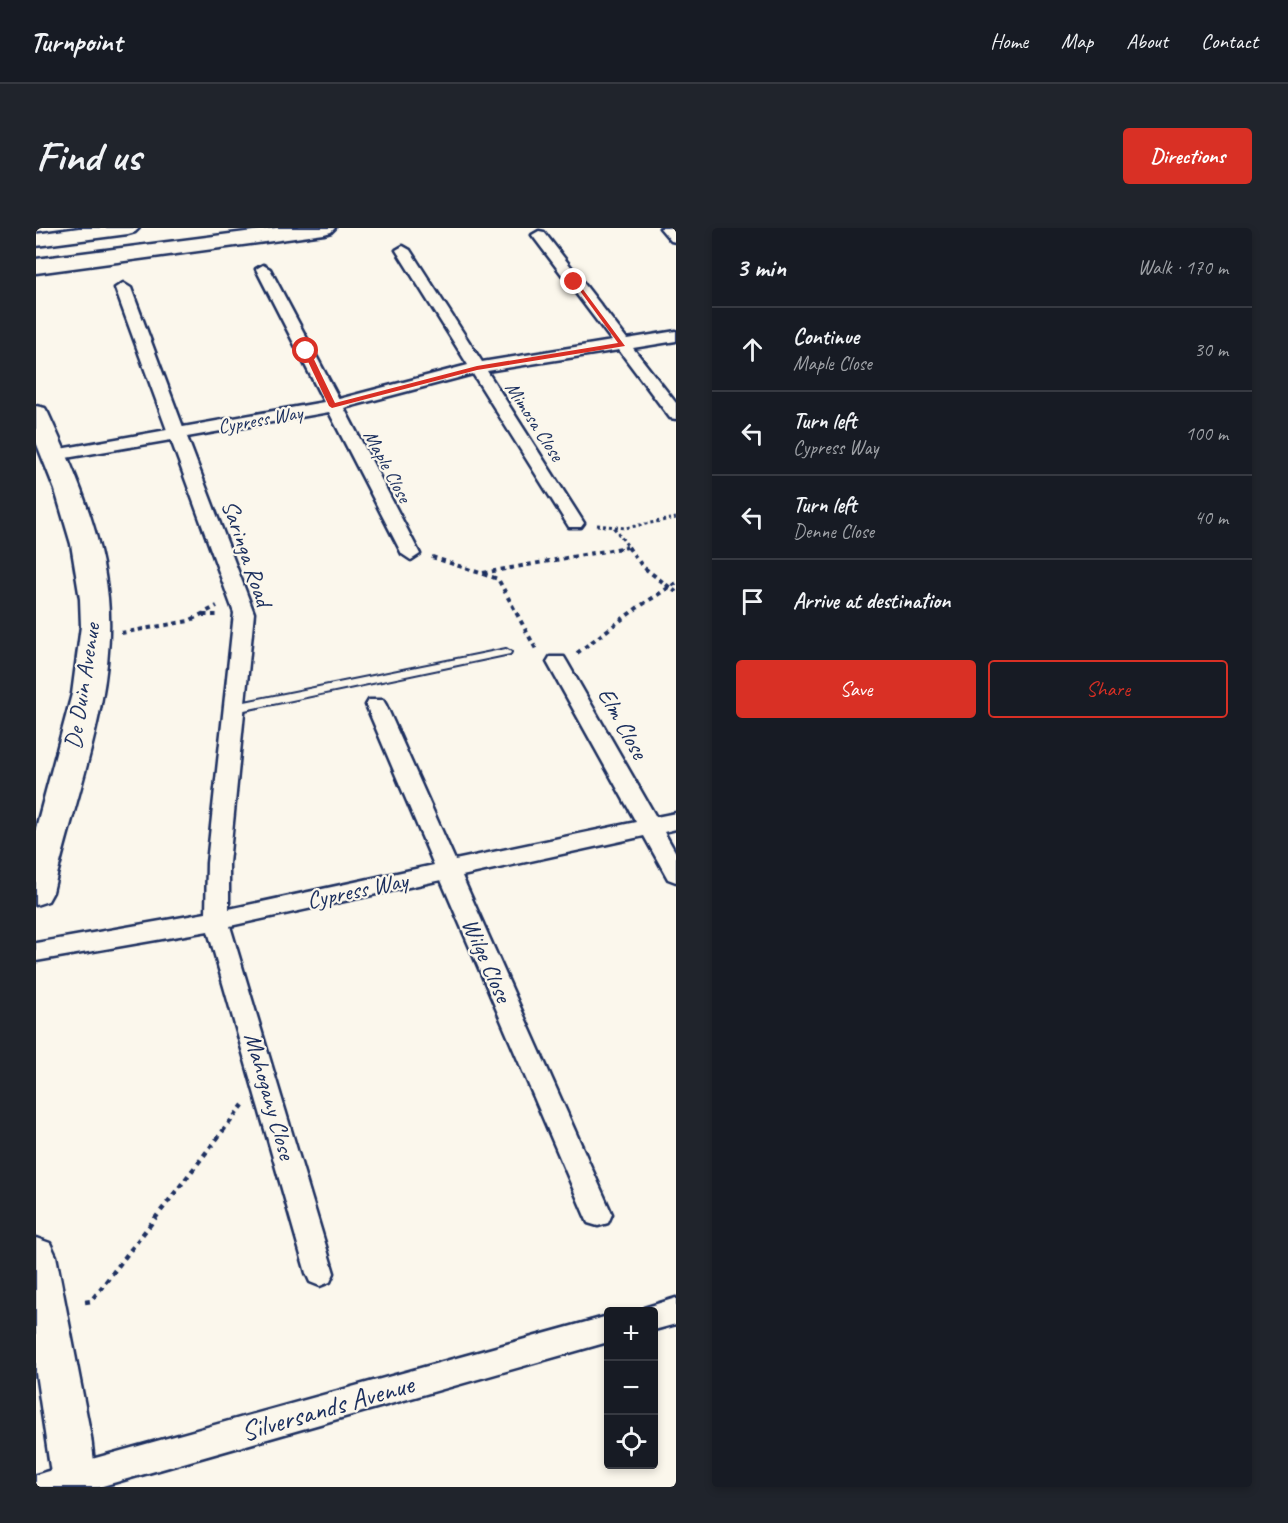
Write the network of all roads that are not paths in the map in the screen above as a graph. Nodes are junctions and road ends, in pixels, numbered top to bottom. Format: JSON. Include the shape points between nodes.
{"nodes":[{"id":1,"x":128,"y":228,"type":"edge"},
{"id":2,"x":324,"y":228,"type":"edge"},
{"id":3,"x":667,"y":228,"type":"edge"},
{"id":4,"x":539,"y":236,"type":"dead end"},
{"id":5,"x":676,"y":238,"type":"edge"},
{"id":6,"x":36,"y":240,"type":"edge"},
{"id":7,"x":403,"y":250,"type":"dead end"},
{"id":8,"x":36,"y":267,"type":"edge"},
{"id":9,"x":263,"y":269,"type":"dead end"},
{"id":10,"x":123,"y":288,"type":"dead end"},
{"id":11,"x":676,"y":336,"type":"edge"},
{"id":12,"x":622,"y":344,"type":"junction"},
{"id":13,"x":477,"y":368,"type":"junction"},
{"id":14,"x":332,"y":406,"type":"junction"},
{"id":15,"x":36,"y":413,"type":"edge"},
{"id":16,"x":676,"y":414,"type":"edge"},
{"id":17,"x":177,"y":433,"type":"junction"},
{"id":18,"x":54,"y":455,"type":"junction"},
{"id":19,"x":575,"y":523,"type":"dead end"},
{"id":20,"x":411,"y":554,"type":"dead end"},
{"id":21,"x":506,"y":652,"type":"dead end"},
{"id":22,"x":549,"y":660,"type":"road end"},
{"id":23,"x":376,"y":705,"type":"dead end"},
{"id":24,"x":235,"y":708,"type":"junction"},
{"id":25,"x":676,"y":821,"type":"edge"},
{"id":26,"x":650,"y":827,"type":"junction"},
{"id":27,"x":448,"y":870,"type":"junction"},
{"id":28,"x":676,"y":873,"type":"edge"},
{"id":29,"x":36,"y":892,"type":"edge"},
{"id":30,"x":216,"y":920,"type":"junction"},
{"id":31,"x":36,"y":952,"type":"edge"},
{"id":32,"x":598,"y":1214,"type":"dead end"},
{"id":33,"x":36,"y":1256,"type":"edge"},
{"id":34,"x":320,"y":1273,"type":"dead end"},
{"id":35,"x":676,"y":1311,"type":"edge"},
{"id":36,"x":658,"y":1316,"type":"edge"},
{"id":37,"x":604,"y":1330,"type":"edge"},
{"id":38,"x":64,"y":1484,"type":"edge"}],
"edges":[{"from":1,"to":6,"type":"street"},
{"from":2,"to":8,"type":"street"},
{"from":3,"to":5,"type":"street"},
{"from":4,"to":12,"type":"street"},
{"from":7,"to":13,"type":"street","name":"Mimosa Close"},
{"from":9,"to":14,"type":"street","name":"Maple Close"},
{"from":10,"to":17,"type":"street","name":"Saringa Road"},
{"from":11,"to":12,"type":"street","name":"Cypress Way"},
{"from":12,"to":13,"type":"street","name":"Cypress Way"},
{"from":12,"to":16,"type":"street"},
{"from":13,"to":14,"type":"street","name":"Cypress Way"},
{"from":13,"to":19,"type":"street","name":"Mimosa Close"},
{"from":14,"to":17,"type":"street","name":"Cypress Way"},
{"from":14,"to":20,"type":"street","name":"Maple Close"},
{"from":15,"to":18,"type":"street","name":"De Duin Avenue"},
{"from":17,"to":18,"type":"street","name":"Cypress Way"},
{"from":17,"to":24,"type":"street","name":"Saringa Road","via":[[244,613]]},
{"from":18,"to":29,"type":"street","name":"De Duin Avenue","via":[[86,550],[95,624],[83,711]]},
{"from":21,"to":24,"type":"lane"},
{"from":22,"to":26,"type":"street","name":"Elm Close"},
{"from":23,"to":27,"type":"street","name":"Wilge Close"},
{"from":24,"to":30,"type":"street","name":"Saringa Road","via":[[218,863]]},
{"from":25,"to":26,"type":"street","name":"Cypress Way"},
{"from":26,"to":27,"type":"street","name":"Cypress Way"},
{"from":26,"to":28,"type":"street","name":"Elm Close"},
{"from":27,"to":30,"type":"street","name":"Cypress Way"},
{"from":27,"to":32,"type":"street","name":"Wilge Close"},
{"from":30,"to":31,"type":"street","name":"Cypress Way"},
{"from":30,"to":34,"type":"street","name":"Mahogany Close"},
{"from":33,"to":38,"type":"street"},
{"from":35,"to":36,"type":"street"},
{"from":37,"to":38,"type":"street","name":"Silversands Avenue"}]}
